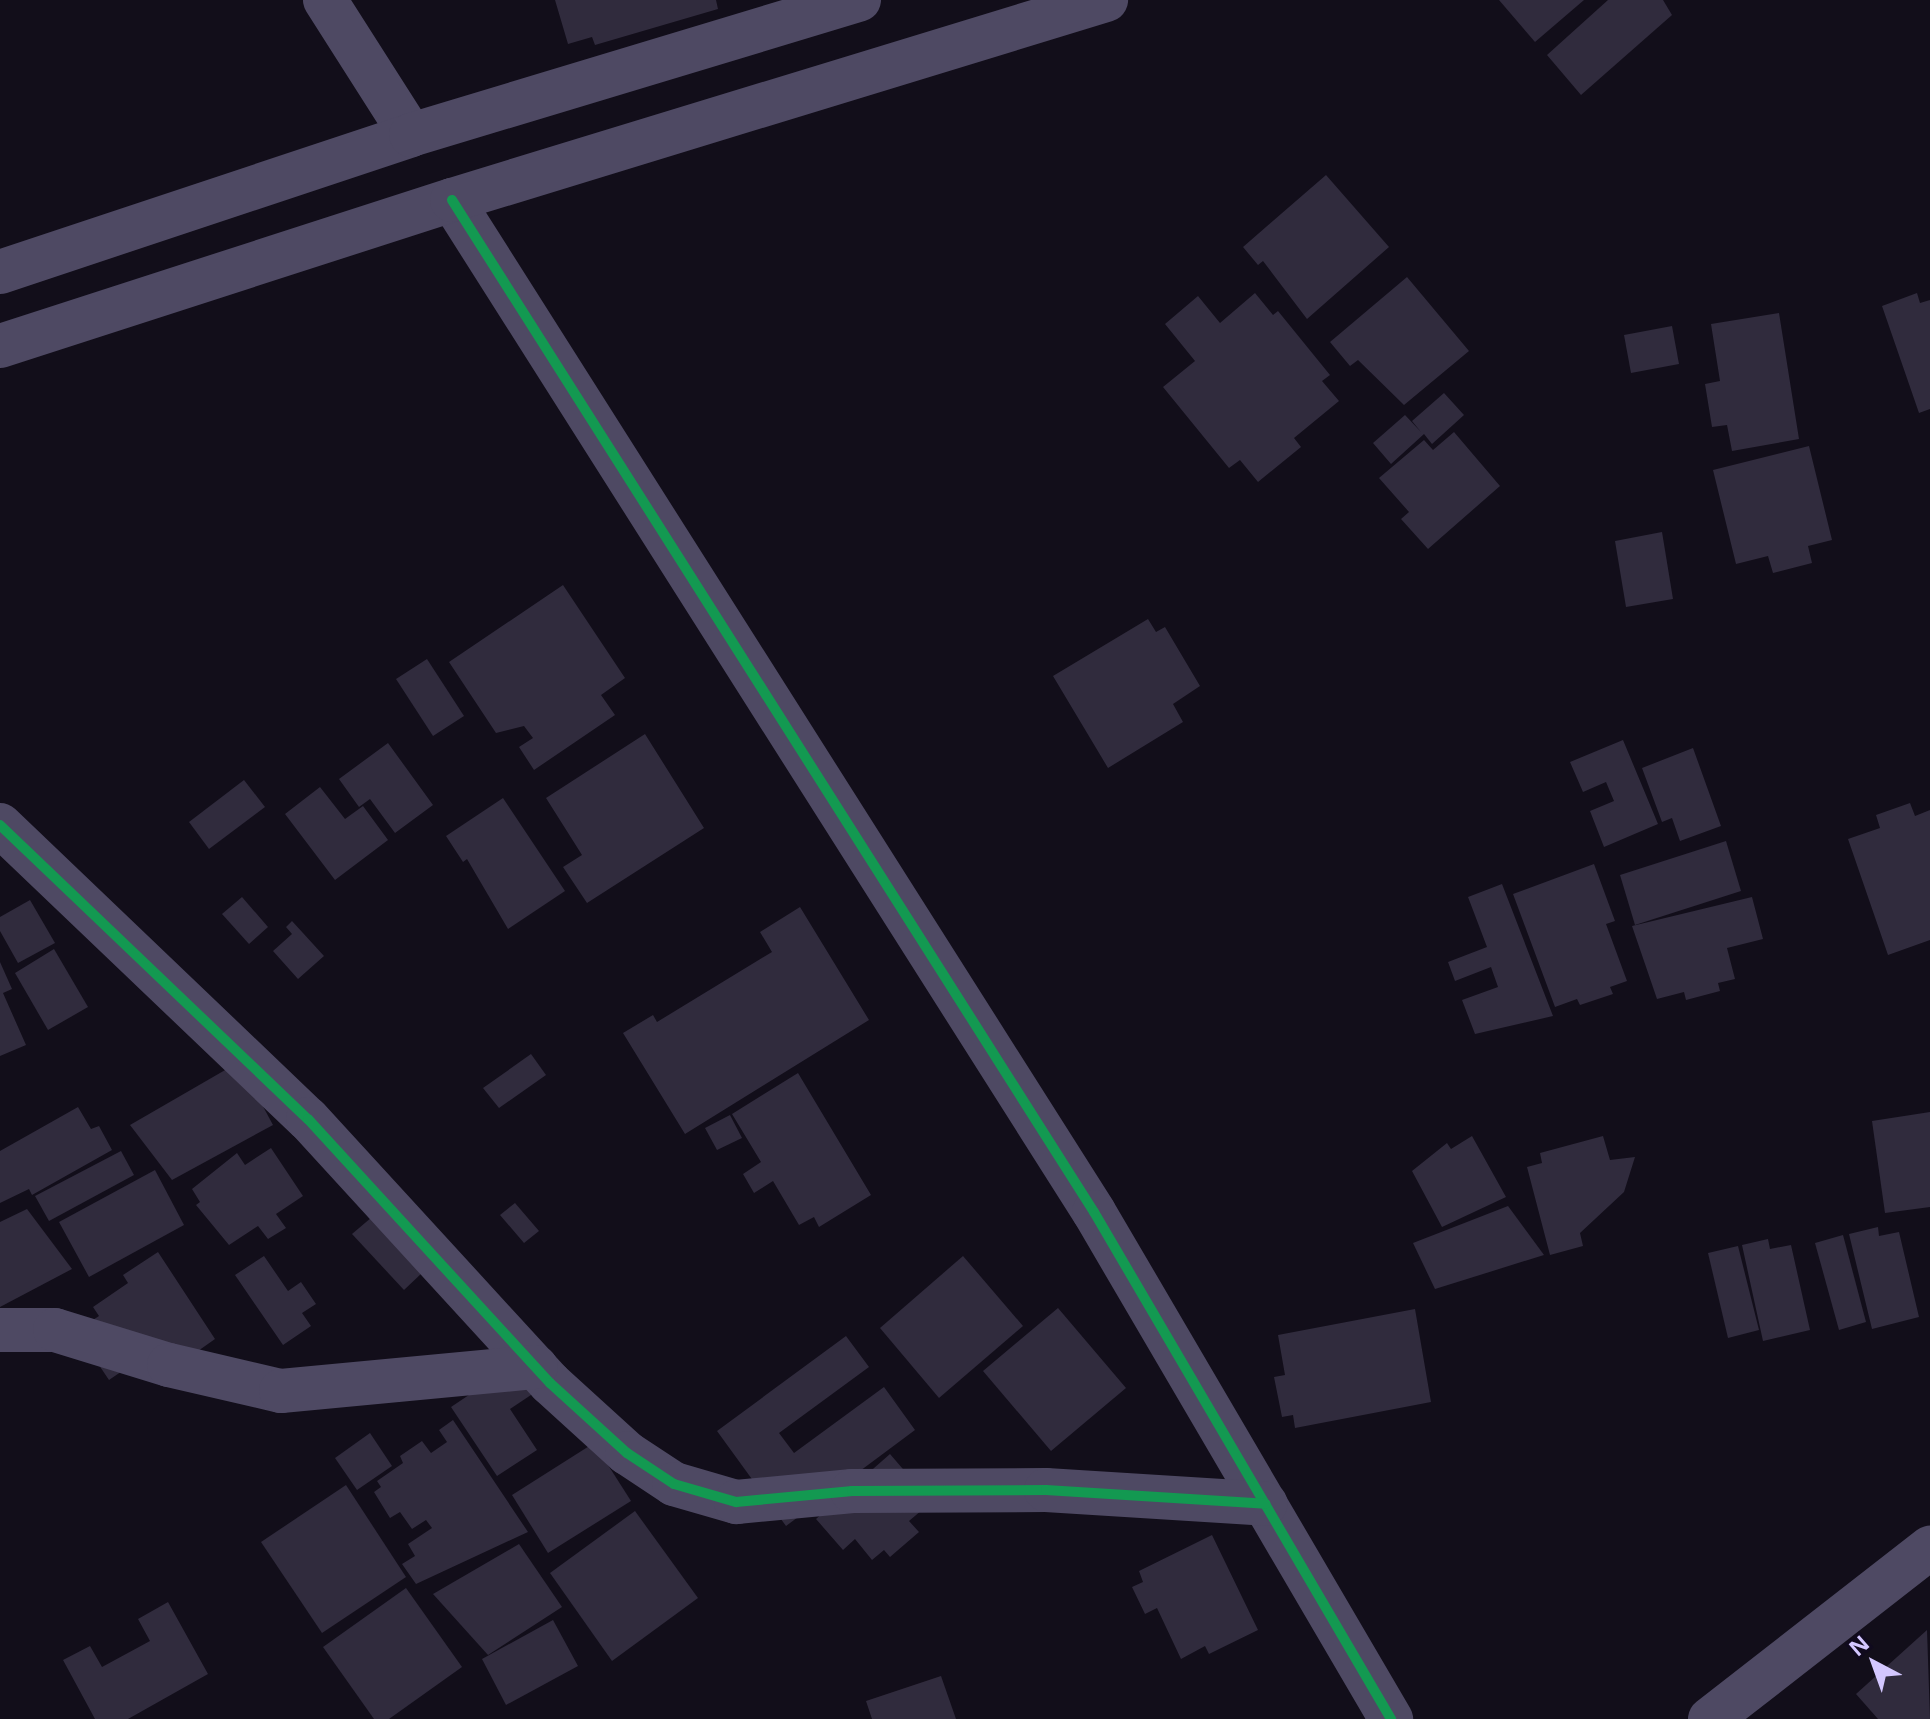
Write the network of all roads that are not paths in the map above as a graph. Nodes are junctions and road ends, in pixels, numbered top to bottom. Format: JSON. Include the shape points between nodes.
{"nodes":[{"id":1,"x":325,"y":0,"type":"edge"},
{"id":2,"x":859,"y":0,"type":"edge"},
{"id":3,"x":1106,"y":0,"type":"edge"},
{"id":4,"x":411,"y":135,"type":"junction"},
{"id":5,"x":452,"y":200,"type":"junction"},
{"id":6,"x":0,"y":272,"type":"edge"},
{"id":7,"x":0,"y":346,"type":"edge"},
{"id":8,"x":0,"y":825,"type":"edge"},
{"id":9,"x":0,"y":1330,"type":"edge"},
{"id":10,"x":536,"y":1367,"type":"junction"},
{"id":11,"x":1266,"y":1504,"type":"junction"},
{"id":12,"x":1930,"y":1548,"type":"edge"},
{"id":13,"x":1391,"y":1719,"type":"edge"},
{"id":14,"x":1710,"y":1719,"type":"edge"}],
"edges":[{"from":1,"to":4,"type":"street"},
{"from":2,"to":4,"type":"street"},
{"from":3,"to":5,"type":"street"},
{"from":4,"to":6,"type":"street"},
{"from":5,"to":7,"type":"street"},
{"from":5,"to":11,"type":"street","via":[[1094,1212]]},
{"from":8,"to":10,"type":"street","via":[[308,1119]]},
{"from":9,"to":10,"type":"street","via":[[55,1330],[169,1365],[281,1391]]},
{"from":10,"to":11,"type":"street","via":[[627,1453],[674,1484],[736,1502],[852,1491],[1046,1490]]},
{"from":11,"to":13,"type":"street"},
{"from":12,"to":14,"type":"street"}]}
